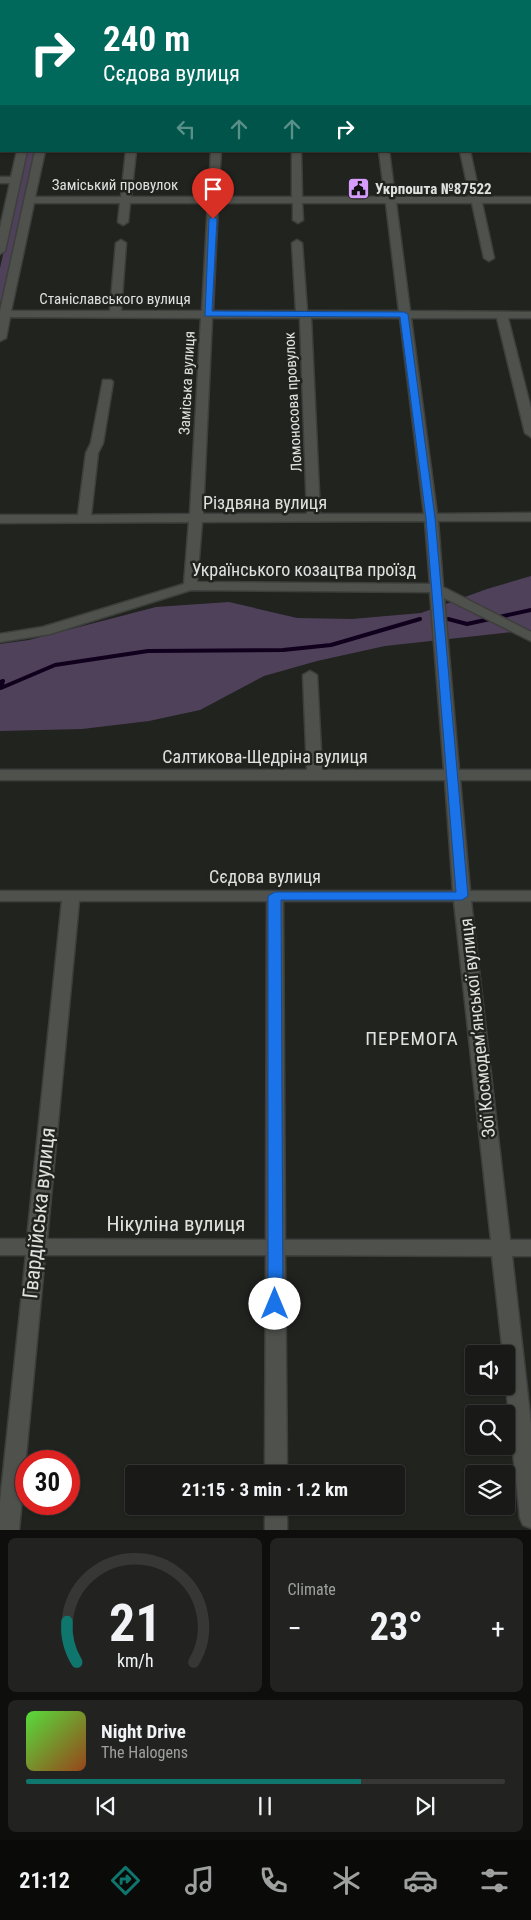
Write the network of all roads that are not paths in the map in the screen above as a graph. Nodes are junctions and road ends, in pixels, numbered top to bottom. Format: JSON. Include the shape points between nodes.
{"nodes":[{"id":1,"x":22,"y":152,"type":"edge"},
{"id":2,"x":40,"y":152,"type":"edge"},
{"id":3,"x":131,"y":152,"type":"edge"},
{"id":4,"x":216,"y":152,"type":"edge"},
{"id":5,"x":296,"y":152,"type":"edge"},
{"id":6,"x":384,"y":152,"type":"edge"},
{"id":7,"x":465,"y":152,"type":"edge"},
{"id":8,"x":0,"y":180,"type":"edge"},
{"id":9,"x":16,"y":180,"type":"junction"},
{"id":10,"x":29,"y":200,"type":"junction"},
{"id":11,"x":125,"y":200,"type":"junction"},
{"id":12,"x":214,"y":200,"type":"junction"},
{"id":13,"x":297,"y":200,"type":"junction"},
{"id":14,"x":392,"y":200,"type":"junction"},
{"id":15,"x":476,"y":200,"type":"junction"},
{"id":16,"x":531,"y":200,"type":"edge"},
{"id":17,"x":298,"y":220,"type":"dead end"},
{"id":18,"x":123,"y":222,"type":"dead end"},
{"id":19,"x":121,"y":242,"type":"dead end"},
{"id":20,"x":297,"y":243,"type":"dead end"},
{"id":21,"x":0,"y":252,"type":"edge"},
{"id":22,"x":489,"y":258,"type":"dead end"},
{"id":23,"x":3,"y":311,"type":"edge"},
{"id":24,"x":115,"y":314,"type":"junction"},
{"id":25,"x":208,"y":314,"type":"junction"},
{"id":26,"x":303,"y":314,"type":"junction"},
{"id":27,"x":404,"y":314,"type":"junction"},
{"id":28,"x":502,"y":315,"type":"junction"},
{"id":29,"x":531,"y":315,"type":"edge"},
{"id":30,"x":0,"y":338,"type":"edge"},
{"id":31,"x":107,"y":382,"type":"dead end"},
{"id":32,"x":531,"y":433,"type":"edge"},
{"id":33,"x":531,"y":517,"type":"edge"},
{"id":34,"x":430,"y":518,"type":"junction"},
{"id":35,"x":0,"y":519,"type":"edge"},
{"id":36,"x":84,"y":519,"type":"junction"},
{"id":37,"x":314,"y":519,"type":"junction"},
{"id":38,"x":196,"y":520,"type":"junction"},
{"id":39,"x":190,"y":586,"type":"junction"},
{"id":40,"x":435,"y":588,"type":"junction"},
{"id":41,"x":531,"y":637,"type":"edge"},
{"id":42,"x":0,"y":638,"type":"edge"},
{"id":43,"x":310,"y":675,"type":"dead end"},
{"id":44,"x":0,"y":775,"type":"edge"},
{"id":45,"x":315,"y":775,"type":"junction"},
{"id":46,"x":451,"y":775,"type":"junction"},
{"id":47,"x":531,"y":775,"type":"edge"},
{"id":48,"x":0,"y":896,"type":"edge"},
{"id":49,"x":71,"y":896,"type":"junction"},
{"id":50,"x":275,"y":896,"type":"junction"},
{"id":51,"x":462,"y":896,"type":"junction"},
{"id":52,"x":531,"y":896,"type":"edge"},
{"id":53,"x":0,"y":1247,"type":"edge"},
{"id":54,"x":34,"y":1247,"type":"junction"},
{"id":55,"x":275,"y":1248,"type":"junction"},
{"id":56,"x":501,"y":1248,"type":"junction"},
{"id":57,"x":531,"y":1248,"type":"edge"},
{"id":58,"x":276,"y":1465,"type":"edge"},
{"id":59,"x":276,"y":1515,"type":"edge"},
{"id":60,"x":531,"y":1518,"type":"edge"},
{"id":61,"x":8,"y":1530,"type":"edge"},
{"id":62,"x":276,"y":1530,"type":"edge"}],
"edges":[{"from":1,"to":9,"type":"street"},
{"from":2,"to":10,"type":"street"},
{"from":3,"to":11,"type":"street"},
{"from":4,"to":12,"type":"street","name":"Заміська вулиця"},
{"from":5,"to":13,"type":"street"},
{"from":6,"to":14,"type":"street","name":"Зої Космодем’янської вулиця"},
{"from":7,"to":15,"type":"street"},
{"from":8,"to":9,"type":"street"},
{"from":9,"to":21,"type":"street"},
{"from":10,"to":11,"type":"street","name":"Заміський провулок"},
{"from":10,"to":23,"type":"street"},
{"from":11,"to":12,"type":"street","name":"Заміський провулок"},
{"from":11,"to":18,"type":"street"},
{"from":12,"to":13,"type":"street","name":"Заміський провулок"},
{"from":12,"to":25,"type":"street","name":"Заміська вулиця"},
{"from":13,"to":14,"type":"street","name":"Заміський провулок"},
{"from":13,"to":17,"type":"street"},
{"from":14,"to":15,"type":"street","name":"Заміський провулок"},
{"from":14,"to":27,"type":"street","name":"Зої Космодем’янської вулиця"},
{"from":15,"to":16,"type":"street","name":"Заміський провулок"},
{"from":15,"to":22,"type":"street"},
{"from":19,"to":24,"type":"street"},
{"from":20,"to":26,"type":"street","name":"Ломоносова провулок"},
{"from":23,"to":24,"type":"street","name":"Станіславського вулиця"},
{"from":23,"to":30,"type":"street"},
{"from":24,"to":25,"type":"street","name":"Станіславського вулиця"},
{"from":25,"to":26,"type":"street","name":"Станіславського вулиця"},
{"from":25,"to":38,"type":"street","name":"Заміська вулиця"},
{"from":26,"to":27,"type":"street","name":"Станіславського вулиця"},
{"from":26,"to":37,"type":"street","name":"Ломоносова провулок"},
{"from":27,"to":28,"type":"street","name":"Станіславського вулиця"},
{"from":27,"to":34,"type":"street","name":"Зої Космодем’янської вулиця"},
{"from":28,"to":29,"type":"street","name":"Станіславського вулиця"},
{"from":28,"to":32,"type":"street"},
{"from":31,"to":36,"type":"street","via":[[97,444],[92,453]]},
{"from":33,"to":34,"type":"street","name":"Різдвяна вулиця"},
{"from":34,"to":37,"type":"street","name":"Різдвяна вулиця"},
{"from":34,"to":40,"type":"street","name":"Зої Космодем’янської вулиця"},
{"from":35,"to":36,"type":"street","name":"Різдвяна вулиця"},
{"from":36,"to":38,"type":"street","name":"Різдвяна вулиця"},
{"from":37,"to":38,"type":"street","name":"Різдвяна вулиця"},
{"from":38,"to":39,"type":"street","name":"Заміська вулиця"},
{"from":39,"to":40,"type":"street","name":"Українського козацтва проїзд"},
{"from":39,"to":42,"type":"street","name":"Українського козацтва проїзд","via":[[45,631]]},
{"from":40,"to":41,"type":"street"},
{"from":40,"to":46,"type":"street","name":"Зої Космодем’янської вулиця"},
{"from":43,"to":45,"type":"street"},
{"from":44,"to":45,"type":"street","name":"Салтикова-Щедріна вулиця"},
{"from":45,"to":46,"type":"street","name":"Салтикова-Щедріна вулиця"},
{"from":46,"to":47,"type":"street","name":"Салтикова-Щедріна вулиця"},
{"from":46,"to":51,"type":"street","name":"Зої Космодем’янської вулиця"},
{"from":48,"to":49,"type":"street","name":"Сєдова вулиця"},
{"from":49,"to":50,"type":"street","name":"Сєдова вулиця"},
{"from":49,"to":54,"type":"street","name":"Гвардійська вулиця","via":[[51,1110]]},
{"from":50,"to":51,"type":"street","name":"Сєдова вулиця"},
{"from":50,"to":55,"type":"street"},
{"from":51,"to":52,"type":"street","name":"Сєдова вулиця"},
{"from":51,"to":56,"type":"street","name":"Зої Космодем’янської вулиця"},
{"from":53,"to":54,"type":"street","name":"Нікуліна вулиця"},
{"from":54,"to":55,"type":"street","name":"Нікуліна вулиця"},
{"from":54,"to":61,"type":"street","name":"Гвардійська вулиця"},
{"from":55,"to":56,"type":"street","name":"Нікуліна вулиця"},
{"from":55,"to":58,"type":"street"},
{"from":56,"to":57,"type":"street","name":"Нікуліна вулиця"},
{"from":56,"to":60,"type":"street","name":"Зої Космодем’янської вулиця"},
{"from":59,"to":62,"type":"street"}]}
